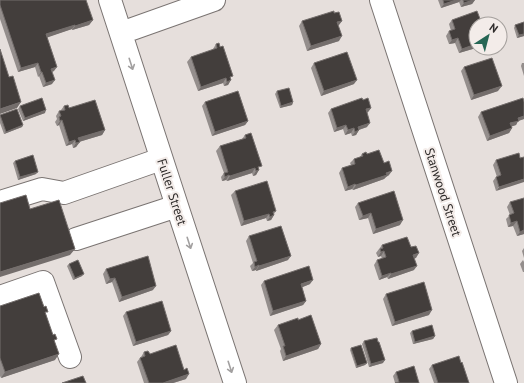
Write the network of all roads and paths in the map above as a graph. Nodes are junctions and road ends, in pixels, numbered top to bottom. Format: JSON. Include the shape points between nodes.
{"nodes":[{"id":1,"x":110,"y":0,"type":"edge"},
{"id":2,"x":214,"y":0,"type":"edge"},
{"id":3,"x":381,"y":0,"type":"edge"},
{"id":4,"x":121,"y":33,"type":"junction"},
{"id":5,"x":162,"y":159,"type":"junction"},
{"id":6,"x":0,"y":202,"type":"edge"},
{"id":7,"x":177,"y":206,"type":"junction"},
{"id":8,"x":76,"y":239,"type":"dead end"},
{"id":9,"x":0,"y":297,"type":"edge"},
{"id":10,"x":70,"y":357,"type":"dead end"},
{"id":11,"x":235,"y":383,"type":"edge"},
{"id":12,"x":506,"y":383,"type":"edge"}],
"edges":[{"from":1,"to":4,"type":"street","name":"Fuller Street"},
{"from":2,"to":4,"type":"street"},
{"from":3,"to":12,"type":"street","name":"Stanwood Street"},
{"from":4,"to":5,"type":"street","name":"Fuller Street","one_way":true},
{"from":5,"to":6,"type":"street","via":[[64,193],[42,189]]},
{"from":5,"to":7,"type":"street","name":"Fuller Street"},
{"from":7,"to":8,"type":"street"},
{"from":7,"to":11,"type":"street","name":"Fuller Street","one_way":true},
{"from":9,"to":10,"type":"street","via":[[43,282]]}]}
